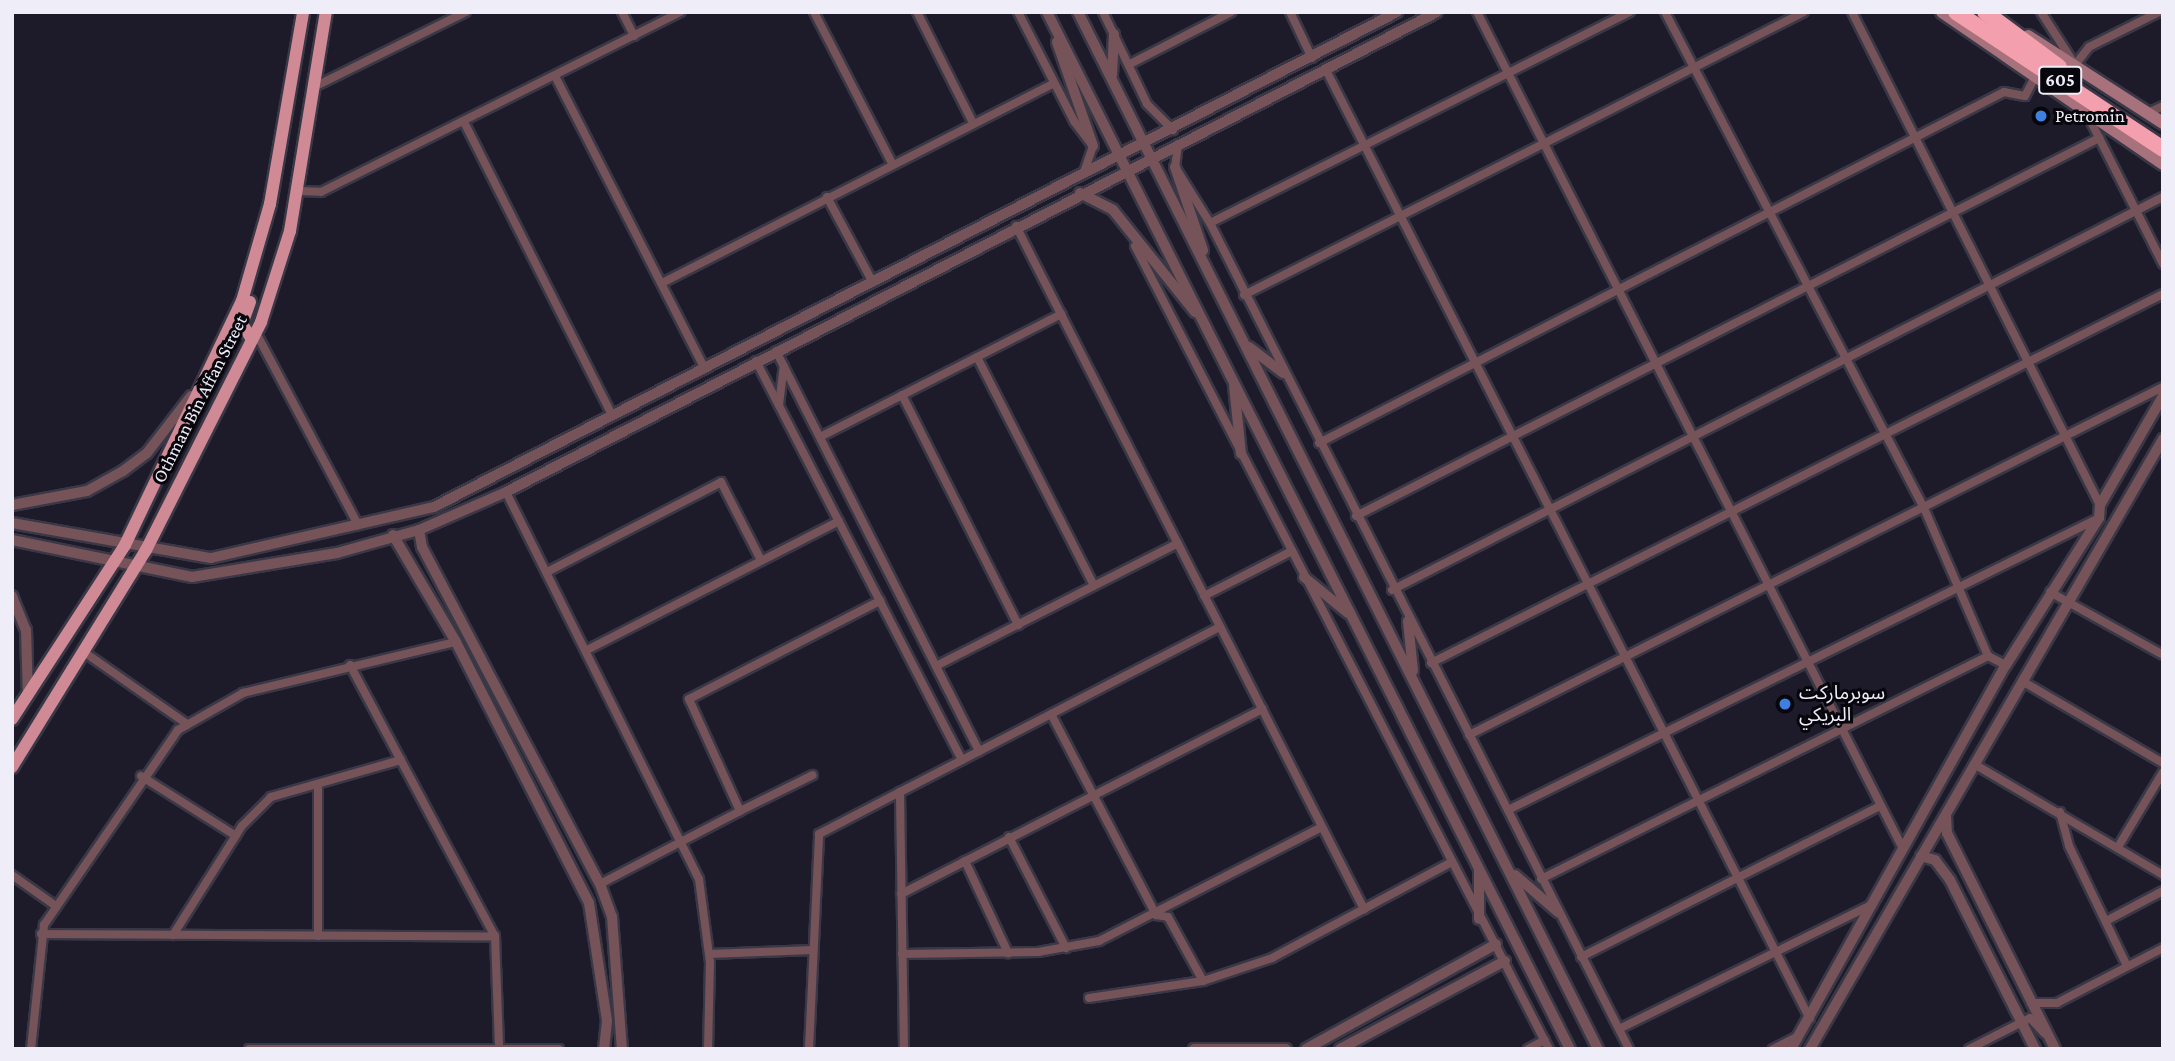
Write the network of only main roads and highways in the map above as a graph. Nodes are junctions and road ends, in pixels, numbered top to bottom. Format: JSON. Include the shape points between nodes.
{"nodes":[{"id":1,"x":303,"y":12,"type":"edge"},
{"id":2,"x":326,"y":12,"type":"edge"},
{"id":3,"x":1942,"y":12,"type":"edge"},
{"id":4,"x":1956,"y":12,"type":"edge"},
{"id":5,"x":1986,"y":13,"type":"edge"},
{"id":6,"x":2163,"y":123,"type":"edge"},
{"id":7,"x":2163,"y":136,"type":"edge"},
{"id":8,"x":2163,"y":149,"type":"edge"},
{"id":9,"x":2163,"y":164,"type":"edge"},
{"id":10,"x":265,"y":224,"type":"junction"},
{"id":11,"x":253,"y":335,"type":"junction"},
{"id":12,"x":12,"y":719,"type":"edge"},
{"id":13,"x":12,"y":767,"type":"edge"}],
"edges":[{"from":1,"to":10,"type":"main road","name":"Othman Bin Affan Street"},
{"from":2,"to":11,"type":"main road","name":"Othman Bin Affan Street","via":[[298,191],[278,275]]},
{"from":3,"to":9,"type":"main road"},
{"from":4,"to":8,"type":"highway","number":"605"},
{"from":5,"to":6,"type":"main road"},
{"from":5,"to":7,"type":"highway","number":"605"},
{"from":10,"to":11,"type":"main road","via":[[265,261],[242,324]]},
{"from":10,"to":12,"type":"main road","name":"Othman Bin Affan Street","via":[[242,302],[125,545]]},
{"from":11,"to":13,"type":"main road","name":"Othman Bin Affan Street","via":[[146,550]]}]}
